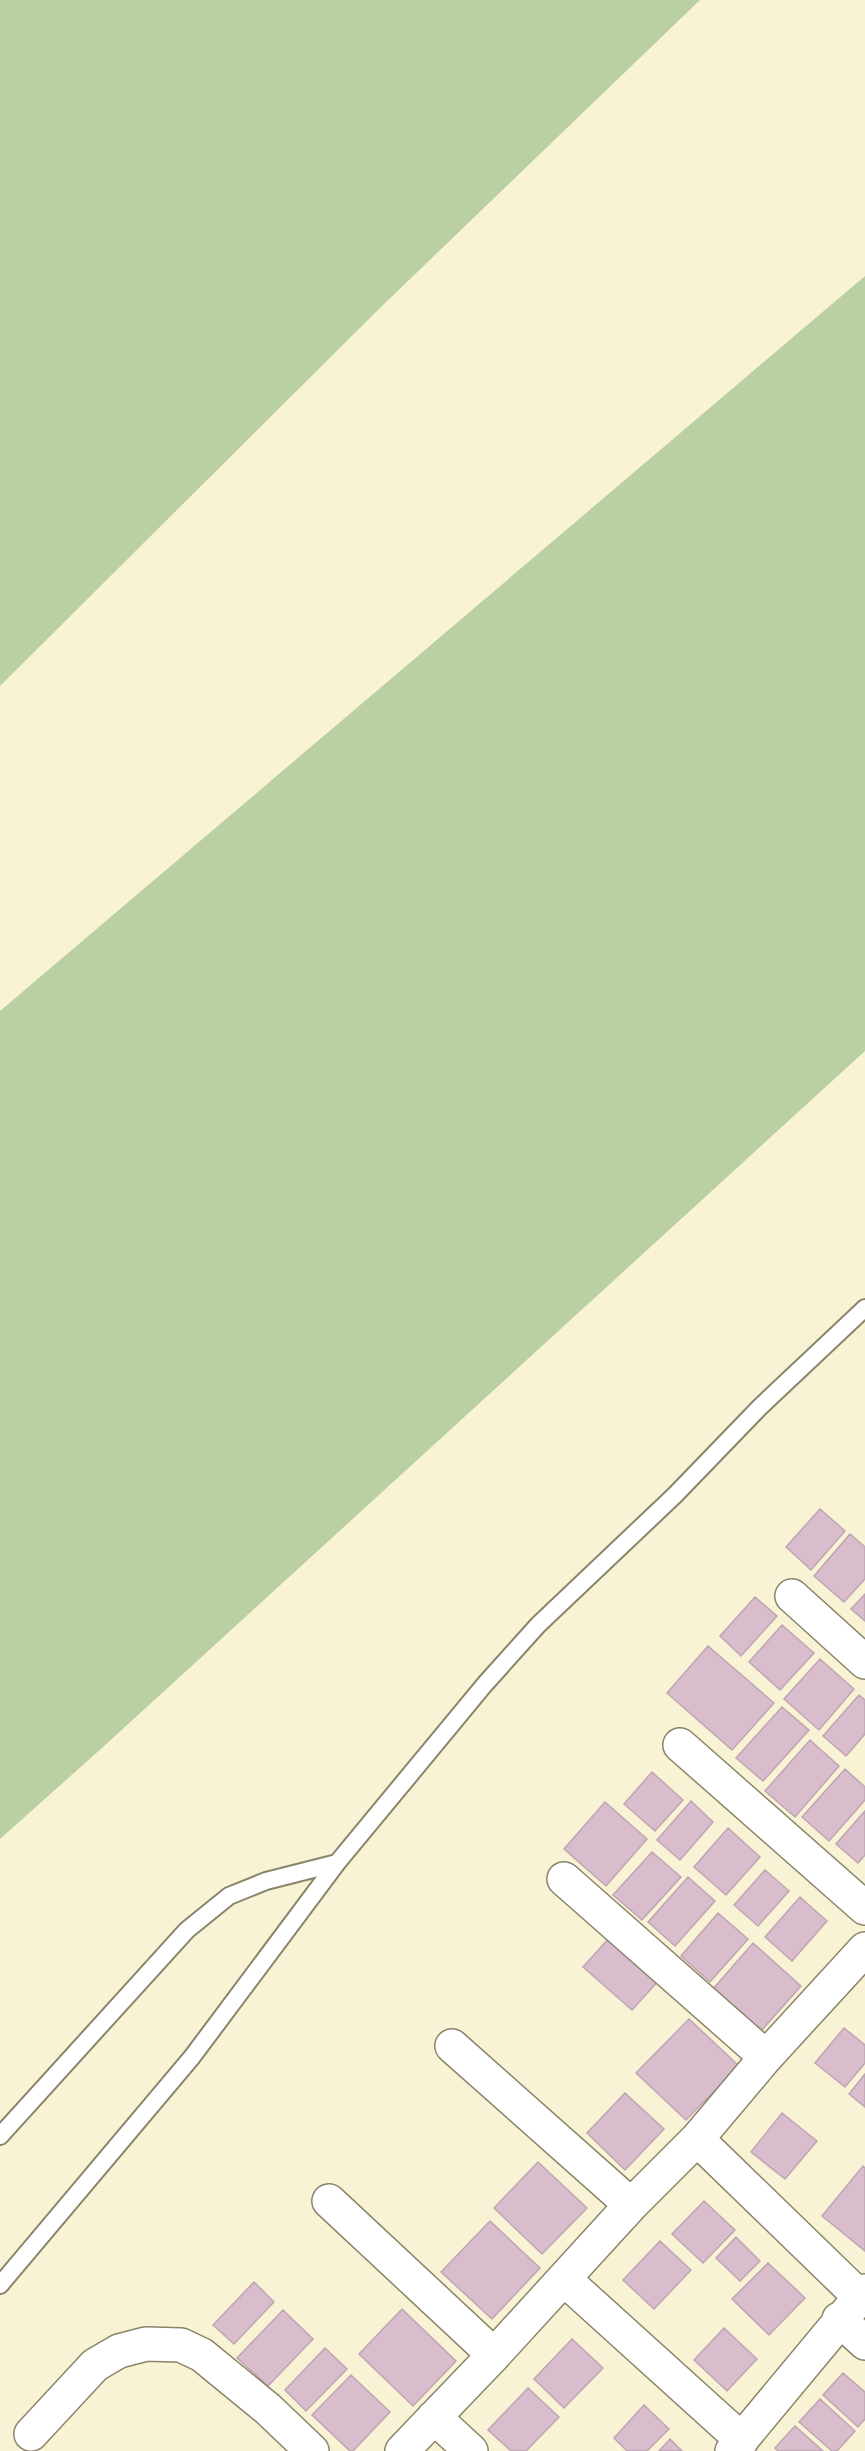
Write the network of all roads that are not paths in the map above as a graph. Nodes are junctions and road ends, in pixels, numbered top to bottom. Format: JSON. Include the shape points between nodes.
{"nodes":[{"id":1,"x":865,"y":1308,"type":"edge"},
{"id":2,"x":792,"y":1596,"type":"dead end"},
{"id":3,"x":865,"y":1662,"type":"edge"},
{"id":4,"x":680,"y":1745,"type":"dead end"},
{"id":5,"x":337,"y":1863,"type":"junction"},
{"id":6,"x":564,"y":1879,"type":"dead end"},
{"id":7,"x":865,"y":1908,"type":"edge"},
{"id":8,"x":858,"y":1971,"type":"edge"},
{"id":9,"x":452,"y":2046,"type":"dead end"},
{"id":10,"x":766,"y":2057,"type":"junction"},
{"id":11,"x":0,"y":2136,"type":"edge"},
{"id":12,"x":697,"y":2139,"type":"junction"},
{"id":13,"x":329,"y":2202,"type":"dead end"},
{"id":14,"x":631,"y":2205,"type":"junction"},
{"id":15,"x":564,"y":2279,"type":"junction"},
{"id":16,"x":0,"y":2285,"type":"edge"},
{"id":17,"x":855,"y":2302,"type":"edge"},
{"id":18,"x":865,"y":2343,"type":"edge"},
{"id":19,"x":494,"y":2355,"type":"junction"},
{"id":20,"x":434,"y":2417,"type":"junction"},
{"id":21,"x":31,"y":2434,"type":"dead end"},
{"id":22,"x":737,"y":2445,"type":"edge"},
{"id":23,"x":312,"y":2451,"type":"edge"},
{"id":24,"x":402,"y":2451,"type":"edge"},
{"id":25,"x":471,"y":2451,"type":"edge"}],
"edges":[{"from":1,"to":5,"type":"lane","via":[[538,1625]]},
{"from":2,"to":3,"type":"street"},
{"from":4,"to":7,"type":"street"},
{"from":5,"to":11,"type":"lane","via":[[266,1881],[229,1896],[187,1930]]},
{"from":5,"to":16,"type":"lane","via":[[192,2056]]},
{"from":6,"to":10,"type":"street"},
{"from":8,"to":10,"type":"street"},
{"from":9,"to":14,"type":"street"},
{"from":10,"to":12,"type":"street"},
{"from":12,"to":14,"type":"street"},
{"from":12,"to":17,"type":"street"},
{"from":13,"to":19,"type":"street"},
{"from":14,"to":15,"type":"street"},
{"from":15,"to":19,"type":"street"},
{"from":15,"to":22,"type":"street"},
{"from":17,"to":18,"type":"street"},
{"from":17,"to":22,"type":"street"},
{"from":19,"to":20,"type":"street"},
{"from":20,"to":24,"type":"street"},
{"from":20,"to":25,"type":"street"},
{"from":21,"to":23,"type":"street","via":[[95,2365],[119,2351],[147,2344],[181,2345],[210,2361]]}]}
